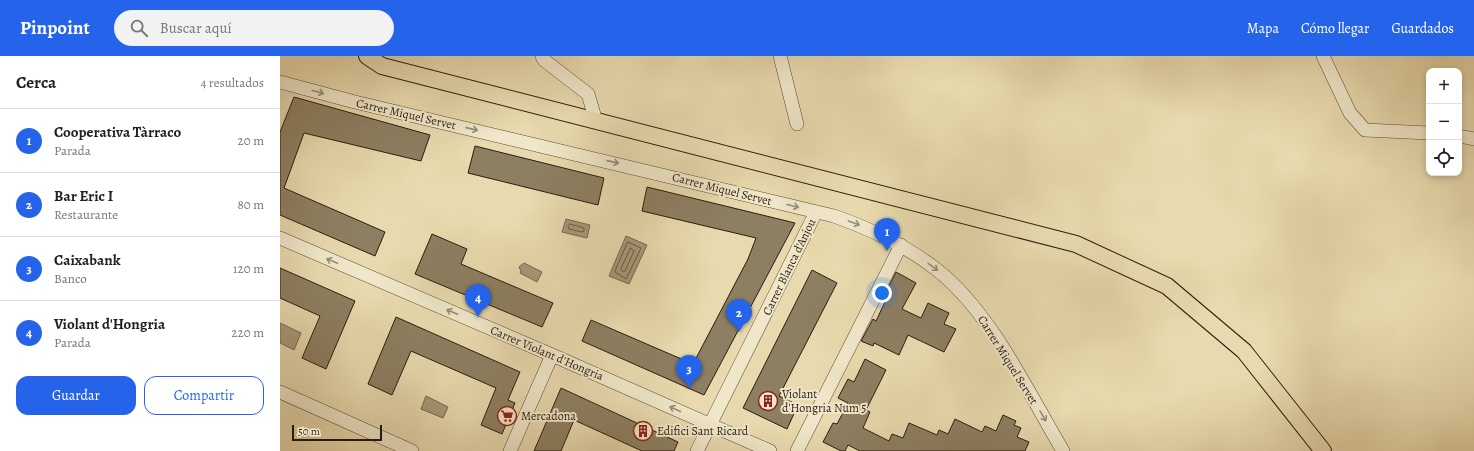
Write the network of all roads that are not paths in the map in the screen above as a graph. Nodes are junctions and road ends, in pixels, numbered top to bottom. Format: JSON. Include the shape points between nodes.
{"nodes":[{"id":1,"x":367,"y":56,"type":"edge"},
{"id":2,"x":542,"y":56,"type":"edge"},
{"id":3,"x":780,"y":56,"type":"edge"},
{"id":4,"x":1323,"y":56,"type":"edge"},
{"id":5,"x":280,"y":82,"type":"edge"},
{"id":6,"x":596,"y":121,"type":"junction"},
{"id":7,"x":797,"y":124,"type":"dead end"},
{"id":8,"x":1426,"y":133,"type":"edge"},
{"id":9,"x":1462,"y":137,"type":"edge"},
{"id":10,"x":1474,"y":139,"type":"edge"},
{"id":11,"x":816,"y":212,"type":"junction"},
{"id":12,"x":280,"y":238,"type":"edge"},
{"id":13,"x":901,"y":245,"type":"junction"},
{"id":14,"x":552,"y":355,"type":"junction"},
{"id":15,"x":280,"y":392,"type":"edge"},
{"id":16,"x":711,"y":425,"type":"junction"},
{"id":17,"x":412,"y":451,"type":"edge"},
{"id":18,"x":510,"y":451,"type":"edge"},
{"id":19,"x":697,"y":451,"type":"edge"},
{"id":20,"x":770,"y":451,"type":"edge"},
{"id":21,"x":797,"y":451,"type":"edge"},
{"id":22,"x":1063,"y":451,"type":"edge"},
{"id":23,"x":1323,"y":451,"type":"edge"}],
"edges":[{"from":1,"to":6,"type":"main road","via":[[382,66]]},
{"from":2,"to":6,"type":"street","via":[[588,94]]},
{"from":3,"to":7,"type":"street"},
{"from":4,"to":8,"type":"street","via":[[1350,113],[1365,130]]},
{"from":5,"to":11,"type":"street","name":"Carrer Miquel Servet","one_way":true},
{"from":6,"to":23,"type":"main road","via":[[1076,244],[1167,286],[1244,351]]},
{"from":9,"to":10,"type":"street"},
{"from":11,"to":13,"type":"street","name":"Carrer Miquel Servet","one_way":true,"via":[[868,228]]},
{"from":11,"to":16,"type":"street","name":"Carrer Blanca d'Anjou"},
{"from":14,"to":12,"type":"street","name":"Carrer Violant d'Hongria","one_way":true},
{"from":13,"to":21,"type":"street"},
{"from":13,"to":22,"type":"street","name":"Carrer Miquel Servet","one_way":true,"via":[[937,270],[975,307],[994,334]]},
{"from":16,"to":14,"type":"street","name":"Carrer Violant d'Hongria","one_way":true},
{"from":14,"to":18,"type":"street"},
{"from":15,"to":17,"type":"street"},
{"from":16,"to":19,"type":"street","name":"Carrer Blanca d'Anjou"},
{"from":16,"to":20,"type":"street","name":"Carrer Violant d'Hongria"}]}
